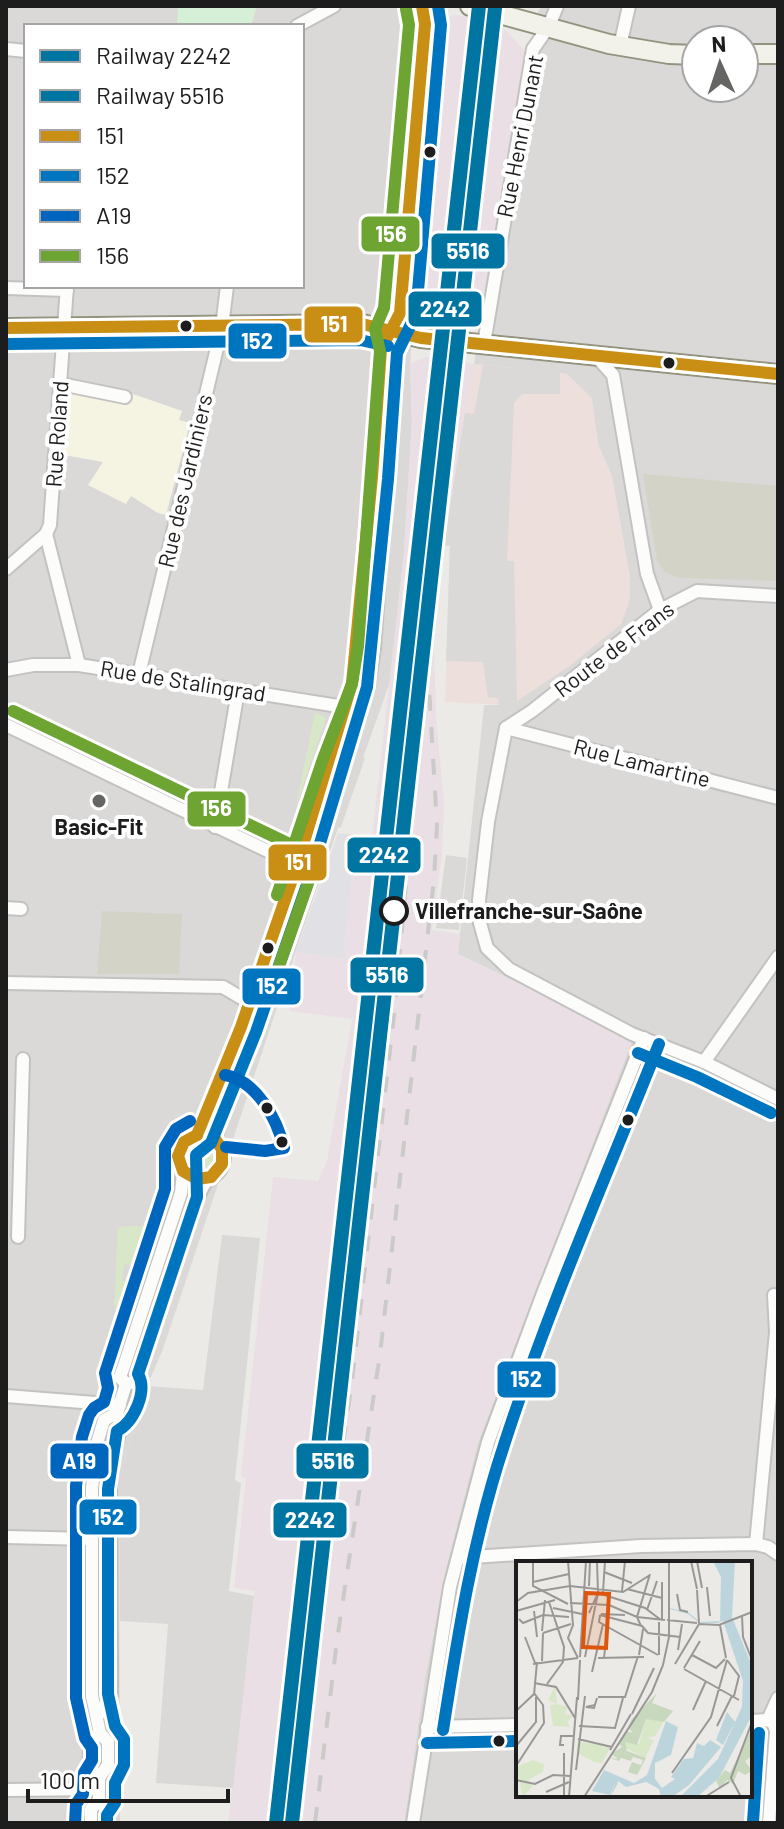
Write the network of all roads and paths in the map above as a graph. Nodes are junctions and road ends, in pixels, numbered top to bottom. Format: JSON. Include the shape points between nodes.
{"nodes":[{"id":1,"x":334,"y":6,"type":"edge"},
{"id":2,"x":419,"y":6,"type":"edge"},
{"id":3,"x":470,"y":6,"type":"edge"},
{"id":4,"x":557,"y":6,"type":"edge"},
{"id":5,"x":629,"y":6,"type":"edge"},
{"id":6,"x":301,"y":24,"type":"edge"},
{"id":7,"x":549,"y":26,"type":"junction"},
{"id":8,"x":620,"y":46,"type":"junction"},
{"id":9,"x":680,"y":54,"type":"edge"},
{"id":10,"x":6,"y":288,"type":"edge"},
{"id":11,"x":67,"y":288,"type":"edge"},
{"id":12,"x":227,"y":288,"type":"edge"},
{"id":13,"x":65,"y":327,"type":"junction"},
{"id":14,"x":222,"y":327,"type":"junction"},
{"id":15,"x":6,"y":328,"type":"edge"},
{"id":16,"x":391,"y":330,"type":"junction"},
{"id":17,"x":484,"y":344,"type":"junction"},
{"id":18,"x":594,"y":354,"type":"junction"},
{"id":19,"x":778,"y":374,"type":"edge"},
{"id":20,"x":61,"y":384,"type":"junction"},
{"id":21,"x":125,"y":397,"type":"dead end"},
{"id":22,"x":46,"y":534,"type":"junction"},
{"id":23,"x":6,"y":569,"type":"edge"},
{"id":24,"x":778,"y":596,"type":"edge"},
{"id":25,"x":660,"y":610,"type":"junction"},
{"id":26,"x":79,"y":665,"type":"junction"},
{"id":27,"x":6,"y":670,"type":"edge"},
{"id":28,"x":139,"y":674,"type":"junction"},
{"id":29,"x":238,"y":691,"type":"junction"},
{"id":30,"x":346,"y":706,"type":"junction"},
{"id":31,"x":359,"y":710,"type":"junction"},
{"id":32,"x":6,"y":725,"type":"edge"},
{"id":33,"x":506,"y":728,"type":"junction"},
{"id":34,"x":778,"y":798,"type":"edge"},
{"id":35,"x":215,"y":827,"type":"junction"},
{"id":36,"x":300,"y":867,"type":"junction"},
{"id":37,"x":6,"y":908,"type":"edge"},
{"id":38,"x":21,"y":909,"type":"dead end"},
{"id":39,"x":778,"y":957,"type":"edge"},
{"id":40,"x":6,"y":983,"type":"edge"},
{"id":41,"x":250,"y":1003,"type":"junction"},
{"id":42,"x":644,"y":1038,"type":"junction"},
{"id":43,"x":23,"y":1059,"type":"dead end"},
{"id":44,"x":704,"y":1062,"type":"junction"},
{"id":45,"x":778,"y":1099,"type":"edge"},
{"id":46,"x":197,"y":1135,"type":"junction"},
{"id":47,"x":215,"y":1139,"type":"junction"},
{"id":48,"x":6,"y":1143,"type":"edge"},
{"id":49,"x":20,"y":1143,"type":"junction"},
{"id":50,"x":183,"y":1171,"type":"junction"},
{"id":51,"x":207,"y":1179,"type":"junction"},
{"id":52,"x":18,"y":1237,"type":"dead end"},
{"id":53,"x":774,"y":1295,"type":"dead end"},
{"id":54,"x":126,"y":1384,"type":"junction"},
{"id":55,"x":6,"y":1396,"type":"edge"},
{"id":56,"x":118,"y":1409,"type":"junction"},
{"id":57,"x":6,"y":1537,"type":"edge"},
{"id":58,"x":91,"y":1539,"type":"junction"},
{"id":59,"x":756,"y":1544,"type":"junction"},
{"id":60,"x":778,"y":1554,"type":"edge"},
{"id":61,"x":458,"y":1558,"type":"junction"},
{"id":62,"x":778,"y":1698,"type":"edge"},
{"id":63,"x":97,"y":1717,"type":"junction"},
{"id":64,"x":768,"y":1720,"type":"junction"},
{"id":65,"x":752,"y":1721,"type":"edge"},
{"id":66,"x":516,"y":1725,"type":"edge"},
{"id":67,"x":427,"y":1727,"type":"junction"},
{"id":68,"x":99,"y":1789,"type":"junction"},
{"id":69,"x":6,"y":1790,"type":"edge"},
{"id":70,"x":91,"y":1823,"type":"edge"},
{"id":71,"x":106,"y":1823,"type":"edge"},
{"id":72,"x":413,"y":1823,"type":"edge"},
{"id":73,"x":769,"y":1823,"type":"edge"}],
"edges":[{"from":1,"to":6,"type":"street"},
{"from":2,"to":16,"type":"street","via":[[408,25],[386,293]]},
{"from":3,"to":7,"type":"street"},
{"from":4,"to":7,"type":"street","name":"Rue Henri Dunant"},
{"from":5,"to":8,"type":"street"},
{"from":7,"to":8,"type":"street"},
{"from":7,"to":17,"type":"street","name":"Rue Henri Dunant","via":[[533,49]]},
{"from":8,"to":9,"type":"street"},
{"from":10,"to":11,"type":"street"},
{"from":11,"to":13,"type":"street","name":"Rue Roland"},
{"from":12,"to":14,"type":"street","name":"Rue des Jardiniers"},
{"from":13,"to":14,"type":"street"},
{"from":13,"to":15,"type":"street"},
{"from":13,"to":20,"type":"street","name":"Rue Roland"},
{"from":14,"to":16,"type":"street","via":[[362,324]]},
{"from":14,"to":28,"type":"street","name":"Rue des Jardiniers"},
{"from":16,"to":17,"type":"street"},
{"from":16,"to":30,"type":"street","via":[[381,349],[356,645]]},
{"from":16,"to":31,"type":"street","via":[[396,350],[374,648]]},
{"from":17,"to":18,"type":"street"},
{"from":18,"to":19,"type":"street"},
{"from":18,"to":25,"type":"street","via":[[613,375],[647,574]]},
{"from":20,"to":21,"type":"street"},
{"from":20,"to":22,"type":"street","name":"Rue Roland"},
{"from":22,"to":23,"type":"street"},
{"from":22,"to":26,"type":"street"},
{"from":24,"to":25,"type":"street","name":"Route de Frans","via":[[697,591]]},
{"from":25,"to":33,"type":"street","name":"Route de Frans"},
{"from":26,"to":27,"type":"street","name":"Rue de Stalingrad"},
{"from":26,"to":28,"type":"street","name":"Rue de Stalingrad"},
{"from":28,"to":29,"type":"street","name":"Rue de Stalingrad"},
{"from":29,"to":30,"type":"street","name":"Rue de Stalingrad"},
{"from":29,"to":35,"type":"street"},
{"from":30,"to":31,"type":"street","name":"Rue de Stalingrad"},
{"from":30,"to":36,"type":"street"},
{"from":31,"to":36,"type":"street"},
{"from":32,"to":35,"type":"street"},
{"from":33,"to":34,"type":"street","name":"Rue Lamartine"},
{"from":33,"to":42,"type":"street","via":[[479,900],[487,948],[509,969]]},
{"from":35,"to":36,"type":"street"},
{"from":36,"to":41,"type":"street"},
{"from":36,"to":47,"type":"street"},
{"from":37,"to":38,"type":"street"},
{"from":39,"to":44,"type":"street"},
{"from":40,"to":41,"type":"street","via":[[223,987]]},
{"from":41,"to":46,"type":"street"},
{"from":42,"to":44,"type":"street"},
{"from":42,"to":61,"type":"street","via":[[488,1442]]},
{"from":43,"to":49,"type":"street"},
{"from":44,"to":45,"type":"street"},
{"from":46,"to":47,"type":"street"},
{"from":46,"to":50,"type":"street","via":[[180,1148]]},
{"from":47,"to":51,"type":"street","via":[[223,1163]]},
{"from":48,"to":49,"type":"street"},
{"from":49,"to":52,"type":"street"},
{"from":50,"to":51,"type":"street"},
{"from":50,"to":54,"type":"street","via":[[181,1193],[120,1377]]},
{"from":51,"to":54,"type":"street","via":[[135,1382]]},
{"from":53,"to":59,"type":"street","via":[[776,1332]]},
{"from":54,"to":56,"type":"street"},
{"from":55,"to":56,"type":"street","via":[[35,1405]]},
{"from":56,"to":58,"type":"street","via":[[104,1420],[98,1440]]},
{"from":56,"to":63,"type":"street","via":[[121,1425],[110,1475],[111,1695]]},
{"from":57,"to":58,"type":"street"},
{"from":58,"to":63,"type":"street","via":[[92,1696]]},
{"from":59,"to":60,"type":"street"},
{"from":59,"to":61,"type":"street"},
{"from":61,"to":67,"type":"street"},
{"from":62,"to":64,"type":"street"},
{"from":63,"to":68,"type":"street","via":[[100,1733],[90,1747],[90,1768]]},
{"from":64,"to":65,"type":"street"},
{"from":64,"to":73,"type":"street","via":[[776,1731]]},
{"from":66,"to":67,"type":"street"},
{"from":67,"to":72,"type":"street"},
{"from":68,"to":69,"type":"street"},
{"from":68,"to":70,"type":"street"},
{"from":68,"to":71,"type":"street"}]}
